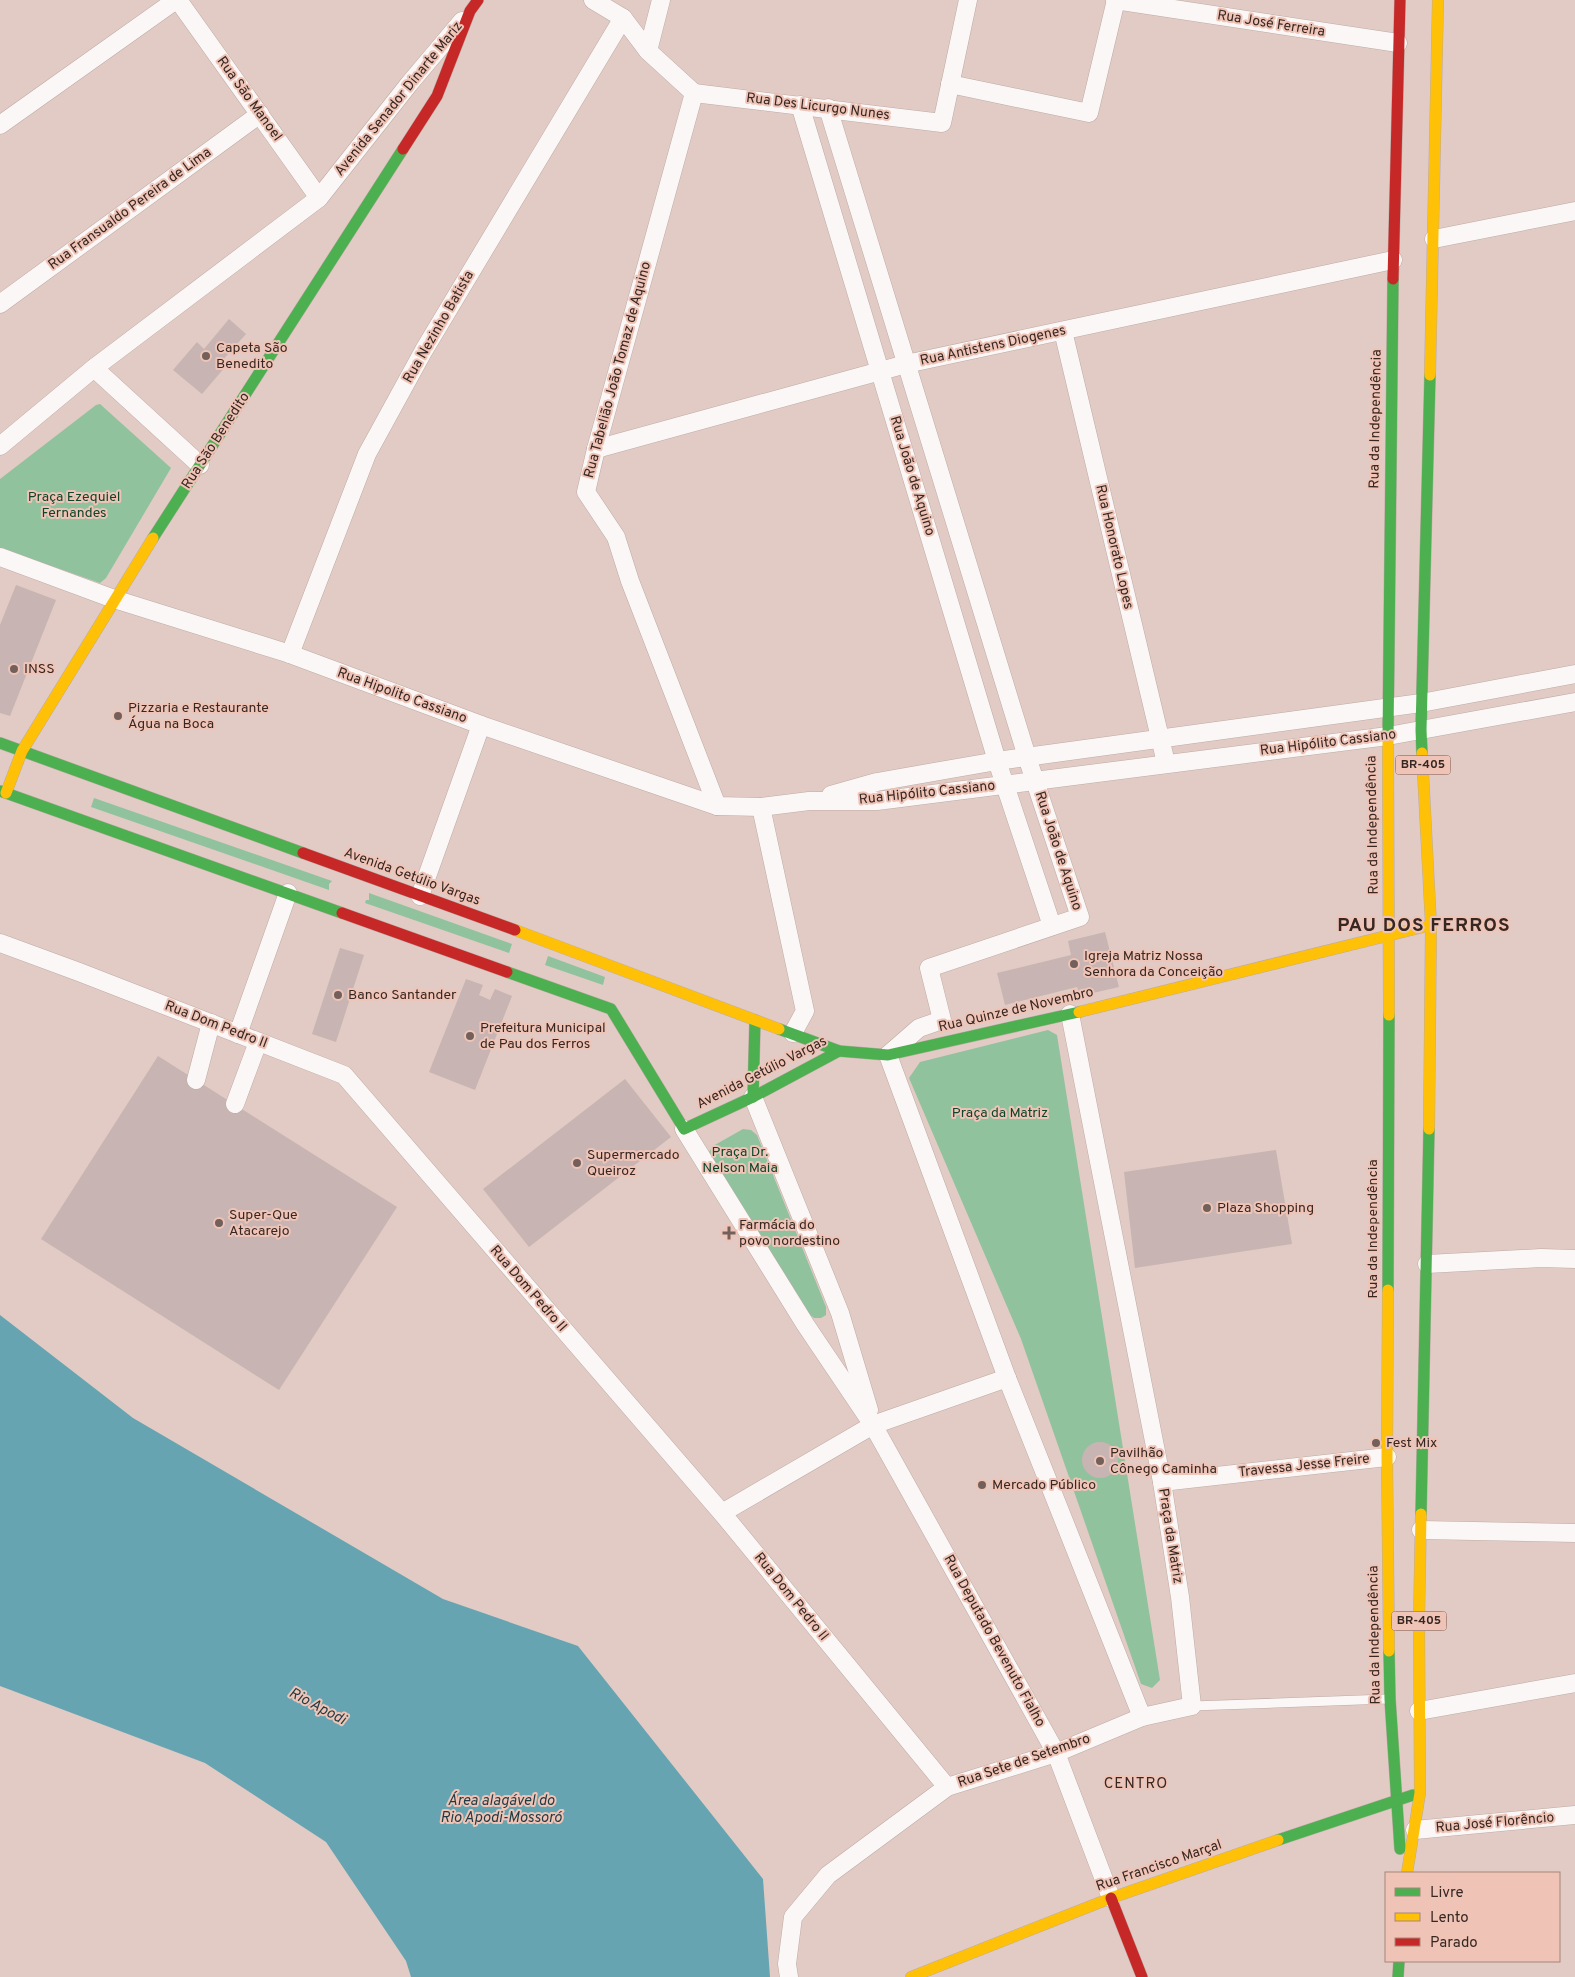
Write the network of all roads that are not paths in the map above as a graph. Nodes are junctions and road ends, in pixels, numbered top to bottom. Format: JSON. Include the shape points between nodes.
{"nodes":[{"id":1,"x":177,"y":0,"type":"edge"},
{"id":2,"x":593,"y":0,"type":"edge"},
{"id":3,"x":661,"y":0,"type":"edge"},
{"id":4,"x":968,"y":0,"type":"edge"},
{"id":5,"x":1115,"y":0,"type":"edge"},
{"id":6,"x":1400,"y":0,"type":"edge"},
{"id":7,"x":1438,"y":0,"type":"edge"},
{"id":8,"x":474,"y":6,"type":"edge"},
{"id":9,"x":623,"y":18,"type":"junction"},
{"id":10,"x":1398,"y":43,"type":"junction"},
{"id":11,"x":648,"y":51,"type":"junction"},
{"id":12,"x":950,"y":84,"type":"junction"},
{"id":13,"x":694,"y":92,"type":"junction"},
{"id":14,"x":800,"y":105,"type":"junction"},
{"id":15,"x":828,"y":108,"type":"junction"},
{"id":16,"x":260,"y":114,"type":"junction"},
{"id":17,"x":0,"y":125,"type":"edge"},
{"id":18,"x":319,"y":198,"type":"junction"},
{"id":19,"x":1575,"y":210,"type":"edge"},
{"id":20,"x":1434,"y":239,"type":"junction"},
{"id":21,"x":1393,"y":260,"type":"junction"},
{"id":22,"x":0,"y":304,"type":"edge"},
{"id":23,"x":1063,"y":331,"type":"junction"},
{"id":24,"x":906,"y":364,"type":"junction"},
{"id":25,"x":94,"y":368,"type":"junction"},
{"id":26,"x":880,"y":371,"type":"junction"},
{"id":27,"x":0,"y":446,"type":"edge"},
{"id":28,"x":596,"y":449,"type":"junction"},
{"id":29,"x":200,"y":465,"type":"junction"},
{"id":30,"x":0,"y":557,"type":"edge"},
{"id":31,"x":114,"y":599,"type":"junction"},
{"id":32,"x":290,"y":654,"type":"junction"},
{"id":33,"x":1575,"y":674,"type":"edge"},
{"id":34,"x":1575,"y":702,"type":"edge"},
{"id":35,"x":1421,"y":703,"type":"junction"},
{"id":36,"x":1388,"y":708,"type":"junction"},
{"id":37,"x":481,"y":725,"type":"junction"},
{"id":38,"x":1421,"y":730,"type":"junction"},
{"id":39,"x":1388,"y":736,"type":"junction"},
{"id":40,"x":1159,"y":738,"type":"junction"},
{"id":41,"x":0,"y":743,"type":"edge"},
{"id":42,"x":22,"y":751,"type":"junction"},
{"id":43,"x":1026,"y":757,"type":"junction"},
{"id":44,"x":998,"y":761,"type":"junction"},
{"id":45,"x":1166,"y":763,"type":"junction"},
{"id":46,"x":1034,"y":781,"type":"junction"},
{"id":47,"x":1006,"y":785,"type":"junction"},
{"id":48,"x":3,"y":792,"type":"edge"},
{"id":49,"x":809,"y":801,"type":"junction"},
{"id":50,"x":717,"y":806,"type":"junction"},
{"id":51,"x":761,"y":807,"type":"junction"},
{"id":52,"x":288,"y":894,"type":"junction"},
{"id":53,"x":420,"y":896,"type":"junction"},
{"id":54,"x":1431,"y":925,"type":"junction"},
{"id":55,"x":1052,"y":926,"type":"junction"},
{"id":56,"x":1390,"y":935,"type":"junction"},
{"id":57,"x":0,"y":943,"type":"edge"},
{"id":58,"x":1070,"y":1014,"type":"junction"},
{"id":59,"x":755,"y":1020,"type":"junction"},
{"id":60,"x":211,"y":1023,"type":"junction"},
{"id":61,"x":793,"y":1033,"type":"junction"},
{"id":62,"x":238,"y":1034,"type":"junction"},
{"id":63,"x":258,"y":1042,"type":"junction"},
{"id":64,"x":839,"y":1051,"type":"junction"},
{"id":65,"x":888,"y":1055,"type":"junction"},
{"id":66,"x":196,"y":1080,"type":"dead end"},
{"id":67,"x":753,"y":1097,"type":"junction"},
{"id":68,"x":234,"y":1104,"type":"dead end"},
{"id":69,"x":684,"y":1129,"type":"junction"},
{"id":70,"x":1575,"y":1259,"type":"edge"},
{"id":71,"x":1427,"y":1264,"type":"junction"},
{"id":72,"x":1007,"y":1378,"type":"junction"},
{"id":73,"x":873,"y":1425,"type":"junction"},
{"id":74,"x":1387,"y":1457,"type":"junction"},
{"id":75,"x":1162,"y":1482,"type":"junction"},
{"id":76,"x":722,"y":1513,"type":"junction"},
{"id":77,"x":1421,"y":1530,"type":"junction"},
{"id":78,"x":1575,"y":1533,"type":"edge"},
{"id":79,"x":1575,"y":1683,"type":"edge"},
{"id":80,"x":1390,"y":1699,"type":"junction"},
{"id":81,"x":1192,"y":1706,"type":"junction"},
{"id":82,"x":1419,"y":1711,"type":"junction"},
{"id":83,"x":1142,"y":1717,"type":"junction"},
{"id":84,"x":1056,"y":1753,"type":"junction"},
{"id":85,"x":947,"y":1787,"type":"junction"},
{"id":86,"x":1420,"y":1793,"type":"junction"},
{"id":87,"x":1397,"y":1799,"type":"junction"},
{"id":88,"x":1575,"y":1815,"type":"edge"},
{"id":89,"x":1414,"y":1830,"type":"junction"},
{"id":90,"x":1402,"y":1872,"type":"edge"},
{"id":91,"x":1407,"y":1872,"type":"edge"},
{"id":92,"x":1112,"y":1898,"type":"junction"},
{"id":93,"x":1399,"y":1962,"type":"edge"},
{"id":94,"x":789,"y":1977,"type":"edge"},
{"id":95,"x":912,"y":1977,"type":"edge"},
{"id":96,"x":1142,"y":1977,"type":"edge"},
{"id":97,"x":1398,"y":1977,"type":"edge"}],
"edges":[{"from":1,"to":16,"type":"street","name":"Rua São Manoel"},
{"from":1,"to":17,"type":"street","name":"Rua São Manoel"},
{"from":2,"to":9,"type":"street"},
{"from":3,"to":11,"type":"street"},
{"from":4,"to":12,"type":"street"},
{"from":5,"to":10,"type":"street","name":"Rua José Ferreira"},
{"from":5,"to":12,"type":"street","via":[[1090,113]]},
{"from":6,"to":10,"type":"main road","name":"Rua da Independência","number":"BR-405"},
{"from":7,"to":20,"type":"main road","number":"BR-405"},
{"from":8,"to":18,"type":"street","name":"Avenida Senador Dinarte Mariz"},
{"from":8,"to":29,"type":"main road","name":"Rua São Benedito","via":[[437,96]]},
{"from":9,"to":11,"type":"street"},
{"from":9,"to":32,"type":"street","name":"Rua Nezinho Batista","via":[[424,350],[367,454]]},
{"from":10,"to":21,"type":"main road","name":"Rua da Independência","number":"BR-405"},
{"from":11,"to":13,"type":"street"},
{"from":12,"to":15,"type":"street","name":"Rua Des Licurgo Nunes","via":[[942,123]]},
{"from":13,"to":14,"type":"street","name":"Rua Des Licurgo Nunes"},
{"from":13,"to":28,"type":"street","name":"Rua Tabelião João Tomaz de Aquino"},
{"from":14,"to":15,"type":"street","name":"Rua Des Licurgo Nunes"},
{"from":14,"to":26,"type":"street","name":"Rua João de Aquino"},
{"from":15,"to":24,"type":"street","name":"Rua João de Aquino"},
{"from":16,"to":18,"type":"street","name":"Rua São Manoel"},
{"from":16,"to":22,"type":"street","name":"Rua Fransualdo Pereira de Lima"},
{"from":18,"to":25,"type":"street"},
{"from":19,"to":20,"type":"street"},
{"from":20,"to":35,"type":"main road","number":"BR-405"},
{"from":21,"to":23,"type":"street","name":"Rua Antistens Diogenes"},
{"from":21,"to":36,"type":"main road","name":"Rua da Independência","number":"BR-405"},
{"from":23,"to":24,"type":"street","name":"Rua Antistens Diogenes"},
{"from":23,"to":40,"type":"street","name":"Rua Honorato Lopes"},
{"from":24,"to":26,"type":"street","name":"Rua Antistens Diogenes"},
{"from":24,"to":43,"type":"street","name":"Rua João de Aquino"},
{"from":25,"to":27,"type":"street"},
{"from":25,"to":29,"type":"street"},
{"from":26,"to":28,"type":"street","name":"Rua Antistens Diogenes"},
{"from":26,"to":44,"type":"street","name":"Rua João de Aquino"},
{"from":28,"to":50,"type":"street","name":"Rua Tabelião João Tomaz de Aquino","via":[[586,492],[616,537]]},
{"from":29,"to":31,"type":"main road","name":"Rua São Benedito"},
{"from":30,"to":31,"type":"street","name":"Rua Hipolito Cassiano"},
{"from":31,"to":32,"type":"street","name":"Rua Hipolito Cassiano"},
{"from":31,"to":42,"type":"main road","name":"Rua São Benedito"},
{"from":32,"to":37,"type":"street","name":"Rua Hipolito Cassiano"},
{"from":33,"to":35,"type":"street","name":"Rua Hipólito Cassiano"},
{"from":34,"to":38,"type":"street","name":"Rua Hipólito Cassiano"},
{"from":35,"to":36,"type":"street","name":"Rua Hipólito Cassiano"},
{"from":35,"to":38,"type":"main road","number":"BR-405"},
{"from":36,"to":39,"type":"main road","name":"Rua da Independência","number":"BR-405"},
{"from":36,"to":40,"type":"street","name":"Rua Hipólito Cassiano"},
{"from":37,"to":50,"type":"street","name":"Rua Hipolito Cassiano"},
{"from":37,"to":53,"type":"street"},
{"from":38,"to":39,"type":"street","name":"Rua Hipólito Cassiano"},
{"from":38,"to":54,"type":"main road","number":"BR-405"},
{"from":39,"to":45,"type":"street","name":"Rua Hipólito Cassiano"},
{"from":39,"to":56,"type":"main road","name":"Rua da Independência","number":"BR-405"},
{"from":40,"to":43,"type":"street","name":"Rua Hipólito Cassiano"},
{"from":40,"to":45,"type":"street","name":"Rua Honorato Lopes"},
{"from":41,"to":42,"type":"main road","name":"Avenida Getúlio Vargas"},
{"from":42,"to":48,"type":"main road","name":"Rua São Benedito"},
{"from":42,"to":53,"type":"main road","name":"Avenida Getúlio Vargas"},
{"from":43,"to":44,"type":"street","name":"Rua Hipólito Cassiano"},
{"from":43,"to":46,"type":"street","name":"Rua João de Aquino"},
{"from":44,"to":47,"type":"street","name":"Rua João de Aquino"},
{"from":44,"to":49,"type":"street","name":"Rua Hipólito Cassiano","via":[[877,782]]},
{"from":45,"to":46,"type":"street","name":"Rua Hipólito Cassiano"},
{"from":46,"to":47,"type":"street","name":"Rua Hipólito Cassiano"},
{"from":46,"to":55,"type":"street","name":"Rua João de Aquino","via":[[1080,917]]},
{"from":47,"to":49,"type":"street","name":"Rua Hipólito Cassiano","via":[[877,801]]},
{"from":47,"to":55,"type":"street","name":"Rua João de Aquino"},
{"from":48,"to":52,"type":"main road"},
{"from":49,"to":51,"type":"street","name":"Rua Hipolito Cassiano"},
{"from":50,"to":51,"type":"street","name":"Rua Hipolito Cassiano"},
{"from":51,"to":61,"type":"street","via":[[805,1011]]},
{"from":52,"to":62,"type":"street"},
{"from":52,"to":69,"type":"main road","via":[[611,1009]]},
{"from":53,"to":59,"type":"main road","name":"Avenida Getúlio Vargas"},
{"from":54,"to":56,"type":"main road","name":"Rua Quinze de Novembro"},
{"from":54,"to":71,"type":"main road","number":"BR-405"},
{"from":55,"to":65,"type":"street","via":[[929,968],[942,1020],[919,1028]]},
{"from":56,"to":58,"type":"main road","name":"Rua Quinze de Novembro"},
{"from":56,"to":74,"type":"main road","name":"Rua da Independência","number":"BR-405"},
{"from":57,"to":60,"type":"street","name":"Rua Dom Pedro II"},
{"from":58,"to":65,"type":"main road","name":"Rua Quinze de Novembro"},
{"from":58,"to":75,"type":"street","name":"Praça da Matriz"},
{"from":59,"to":61,"type":"main road","name":"Avenida Getúlio Vargas"},
{"from":59,"to":67,"type":"main road"},
{"from":60,"to":62,"type":"street","name":"Rua Dom Pedro II"},
{"from":60,"to":66,"type":"street"},
{"from":61,"to":64,"type":"main road","name":"Avenida Getúlio Vargas"},
{"from":62,"to":63,"type":"street","name":"Rua Dom Pedro II"},
{"from":63,"to":68,"type":"street"},
{"from":63,"to":76,"type":"street","name":"Rua Dom Pedro II","via":[[344,1075]]},
{"from":64,"to":65,"type":"main road","name":"Rua Quinze de Novembro"},
{"from":64,"to":67,"type":"main road","name":"Avenida Getúlio Vargas"},
{"from":65,"to":72,"type":"street"},
{"from":67,"to":69,"type":"main road","name":"Avenida Getúlio Vargas"},
{"from":67,"to":73,"type":"street","via":[[840,1313]]},
{"from":69,"to":73,"type":"street","via":[[805,1324]]},
{"from":70,"to":71,"type":"street"},
{"from":71,"to":77,"type":"main road","number":"BR-405"},
{"from":72,"to":73,"type":"street"},
{"from":72,"to":83,"type":"street"},
{"from":73,"to":76,"type":"street"},
{"from":73,"to":84,"type":"street","name":"Rua Deputado Bevenuto Fialho"},
{"from":74,"to":75,"type":"street","name":"Travessa Jesse Freire"},
{"from":74,"to":80,"type":"main road","name":"Rua da Independência","number":"BR-405"},
{"from":75,"to":81,"type":"street","name":"Praça da Matriz","via":[[1180,1597]]},
{"from":76,"to":85,"type":"street","name":"Rua Dom Pedro II"},
{"from":77,"to":78,"type":"street"},
{"from":77,"to":82,"type":"main road","number":"BR-405"},
{"from":79,"to":82,"type":"street"},
{"from":80,"to":81,"type":"lane","name":"Rua Sete de Setembro"},
{"from":80,"to":87,"type":"main road","name":"Rua da Independência","number":"BR-405"},
{"from":81,"to":83,"type":"street","name":"Rua Sete de Setembro"},
{"from":82,"to":86,"type":"main road","number":"BR-405"},
{"from":83,"to":84,"type":"street","name":"Rua Sete de Setembro"},
{"from":84,"to":85,"type":"street","name":"Rua Sete de Setembro"},
{"from":84,"to":92,"type":"street","name":"Rua Deputado Bevenuto Fialho"},
{"from":85,"to":94,"type":"street","name":"Rua Sete de Setembro","via":[[828,1875],[793,1917],[787,1964]]},
{"from":86,"to":87,"type":"main road","name":"Rua Francisco Marçal"},
{"from":86,"to":89,"type":"main road","number":"BR-405"},
{"from":87,"to":90,"type":"main road","number":"BR-405"},
{"from":87,"to":92,"type":"main road","name":"Rua Francisco Marçal"},
{"from":88,"to":89,"type":"street","name":"Rua José Florêncio"},
{"from":89,"to":91,"type":"main road","number":"BR-405"},
{"from":92,"to":95,"type":"main road","name":"Rua Francisco Marçal"},
{"from":92,"to":96,"type":"main road","name":"Rua Deputado Bevenuto Fialho"},
{"from":93,"to":97,"type":"main road"}]}
